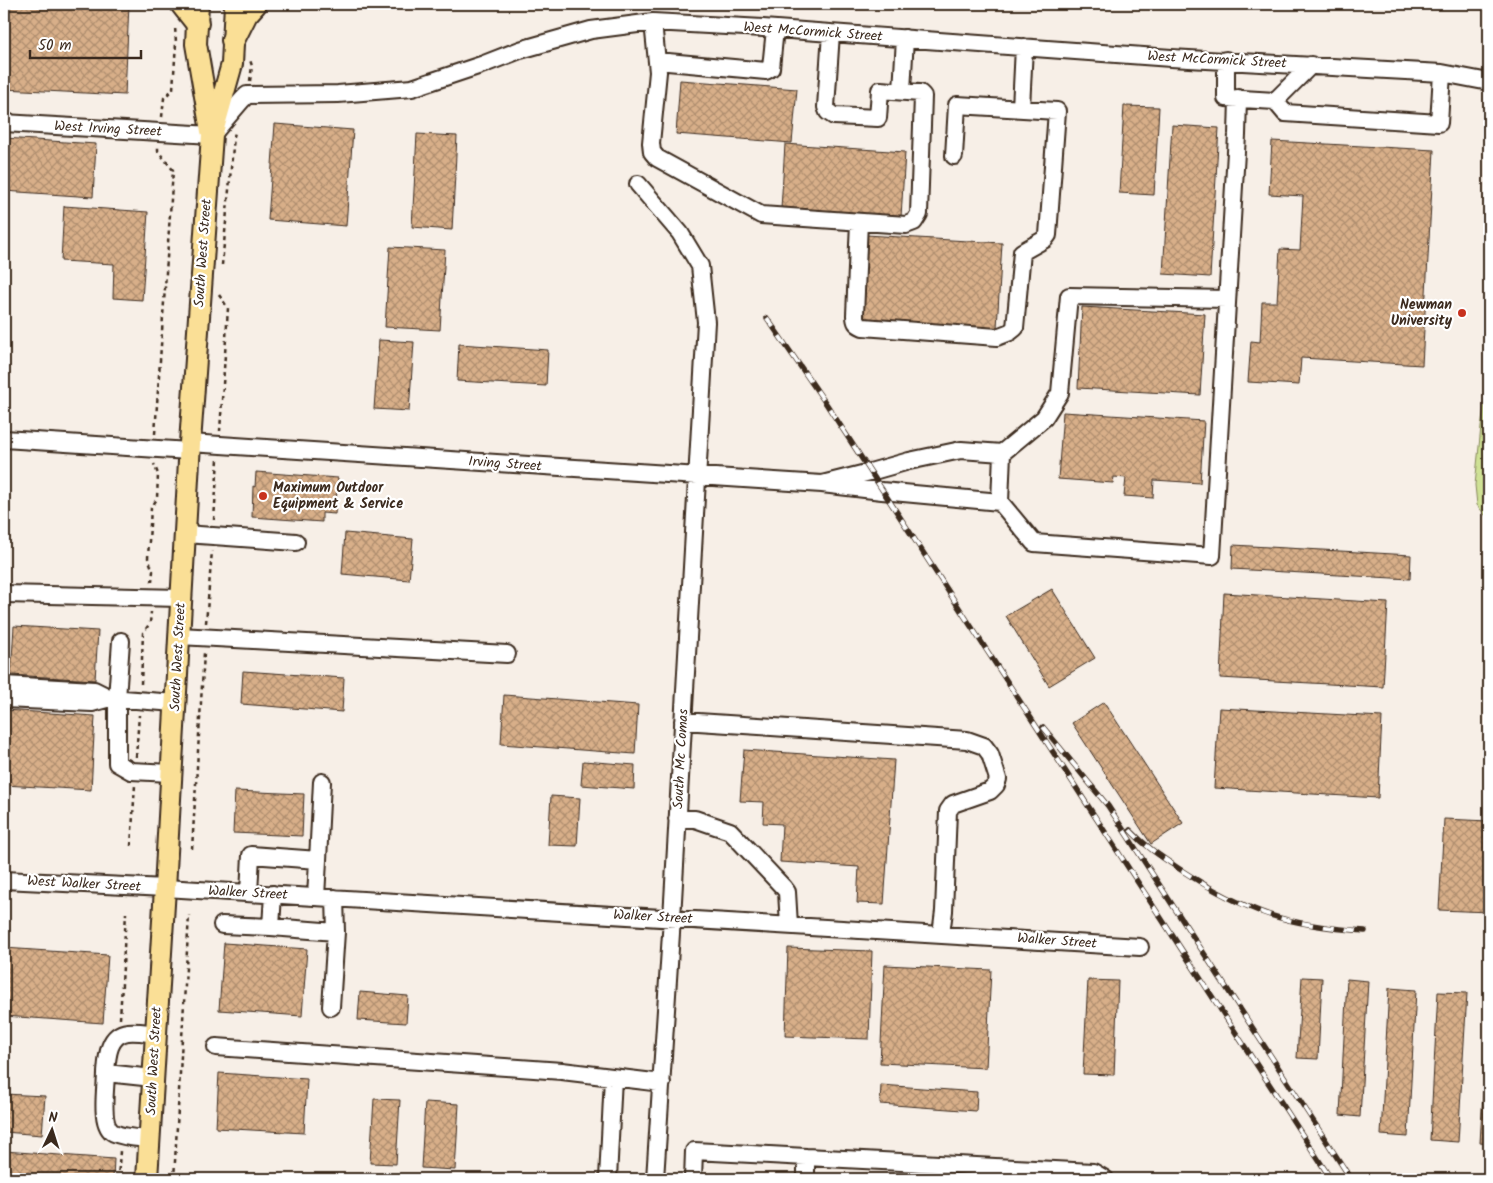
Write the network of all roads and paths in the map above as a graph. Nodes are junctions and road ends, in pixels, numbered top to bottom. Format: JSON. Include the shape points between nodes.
{"nodes":[{"id":1,"x":235,"y":4,"type":"edge"},
{"id":2,"x":255,"y":4,"type":"edge"},
{"id":3,"x":178,"y":12,"type":"edge"},
{"id":4,"x":197,"y":14,"type":"edge"},
{"id":5,"x":653,"y":22,"type":"junction"},
{"id":6,"x":775,"y":29,"type":"junction"},
{"id":7,"x":831,"y":33,"type":"junction"},
{"id":8,"x":905,"y":38,"type":"junction"},
{"id":9,"x":233,"y":40,"type":"junction"},
{"id":10,"x":1024,"y":47,"type":"junction"},
{"id":11,"x":250,"y":59,"type":"dead end"},
{"id":12,"x":1226,"y":60,"type":"junction"},
{"id":13,"x":657,"y":61,"type":"junction"},
{"id":14,"x":1311,"y":65,"type":"junction"},
{"id":15,"x":1489,"y":70,"type":"edge"},
{"id":16,"x":1442,"y":73,"type":"junction"},
{"id":17,"x":1489,"y":82,"type":"edge"},
{"id":18,"x":902,"y":91,"type":"junction"},
{"id":19,"x":247,"y":95,"type":"junction"},
{"id":20,"x":1238,"y":98,"type":"junction"},
{"id":21,"x":1275,"y":101,"type":"junction"},
{"id":22,"x":1021,"y":108,"type":"junction"},
{"id":23,"x":4,"y":123,"type":"edge"},
{"id":24,"x":237,"y":130,"type":"dead end"},
{"id":25,"x":160,"y":132,"type":"junction"},
{"id":26,"x":212,"y":135,"type":"junction"},
{"id":27,"x":954,"y":156,"type":"dead end"},
{"id":28,"x":638,"y":184,"type":"dead end"},
{"id":29,"x":859,"y":222,"type":"junction"},
{"id":30,"x":221,"y":268,"type":"dead end"},
{"id":31,"x":220,"y":287,"type":"dead end"},
{"id":32,"x":1227,"y":300,"type":"junction"},
{"id":33,"x":4,"y":439,"type":"edge"},
{"id":34,"x":219,"y":445,"type":"junction"},
{"id":35,"x":189,"y":447,"type":"junction"},
{"id":36,"x":154,"y":449,"type":"junction"},
{"id":37,"x":1002,"y":453,"type":"junction"},
{"id":38,"x":696,"y":476,"type":"junction"},
{"id":39,"x":822,"y":484,"type":"junction"},
{"id":40,"x":1000,"y":502,"type":"junction"},
{"id":41,"x":184,"y":534,"type":"junction"},
{"id":42,"x":213,"y":536,"type":"junction"},
{"id":43,"x":296,"y":542,"type":"dead end"},
{"id":44,"x":4,"y":594,"type":"edge"},
{"id":45,"x":152,"y":597,"type":"junction"},
{"id":46,"x":181,"y":598,"type":"junction"},
{"id":47,"x":179,"y":636,"type":"junction"},
{"id":48,"x":205,"y":637,"type":"junction"},
{"id":49,"x":121,"y":641,"type":"dead end"},
{"id":50,"x":507,"y":654,"type":"dead end"},
{"id":51,"x":4,"y":685,"type":"edge"},
{"id":52,"x":4,"y":699,"type":"edge"},
{"id":53,"x":114,"y":699,"type":"junction"},
{"id":54,"x":140,"y":701,"type":"junction"},
{"id":55,"x":175,"y":703,"type":"junction"},
{"id":56,"x":683,"y":721,"type":"junction"},
{"id":57,"x":136,"y":771,"type":"junction"},
{"id":58,"x":171,"y":773,"type":"junction"},
{"id":59,"x":322,"y":782,"type":"dead end"},
{"id":60,"x":678,"y":819,"type":"junction"},
{"id":61,"x":131,"y":846,"type":"dead end"},
{"id":62,"x":192,"y":849,"type":"dead end"},
{"id":63,"x":318,"y":860,"type":"junction"},
{"id":64,"x":4,"y":880,"type":"edge"},
{"id":65,"x":165,"y":888,"type":"junction"},
{"id":66,"x":249,"y":893,"type":"junction"},
{"id":67,"x":273,"y":894,"type":"junction"},
{"id":68,"x":316,"y":897,"type":"junction"},
{"id":69,"x":335,"y":898,"type":"junction"},
{"id":70,"x":189,"y":915,"type":"dead end"},
{"id":71,"x":672,"y":918,"type":"junction"},
{"id":72,"x":222,"y":925,"type":"dead end"},
{"id":73,"x":789,"y":925,"type":"junction"},
{"id":74,"x":271,"y":927,"type":"junction"},
{"id":75,"x":336,"y":932,"type":"junction"},
{"id":76,"x":941,"y":934,"type":"junction"},
{"id":77,"x":1140,"y":946,"type":"dead end"},
{"id":78,"x":330,"y":1007,"type":"dead end"},
{"id":79,"x":156,"y":1034,"type":"junction"},
{"id":80,"x":216,"y":1047,"type":"dead end"},
{"id":81,"x":106,"y":1073,"type":"junction"},
{"id":82,"x":613,"y":1077,"type":"junction"},
{"id":83,"x":153,"y":1078,"type":"junction"},
{"id":84,"x":662,"y":1083,"type":"junction"},
{"id":85,"x":150,"y":1139,"type":"junction"},
{"id":86,"x":806,"y":1157,"type":"junction"},
{"id":87,"x":946,"y":1172,"type":"edge"},
{"id":88,"x":1058,"y":1175,"type":"edge"},
{"id":89,"x":147,"y":1179,"type":"edge"},
{"id":90,"x":174,"y":1179,"type":"edge"},
{"id":91,"x":608,"y":1179,"type":"edge"},
{"id":92,"x":655,"y":1179,"type":"edge"},
{"id":93,"x":693,"y":1179,"type":"edge"},
{"id":94,"x":806,"y":1179,"type":"edge"},
{"id":95,"x":1105,"y":1179,"type":"edge"}],
"edges":[{"from":1,"to":9,"type":"main road","name":"South West Street"},
{"from":2,"to":9,"type":"highway"},
{"from":3,"to":4,"type":"highway"},
{"from":3,"to":25,"type":"path","via":[[173,89],[164,98]]},
{"from":4,"to":26,"type":"main road","name":"South West Street","via":[[196,44]]},
{"from":5,"to":6,"type":"street","name":"West McCormick Street"},
{"from":5,"to":13,"type":"street"},
{"from":5,"to":19,"type":"street","name":"West McCormick Street","via":[[590,30],[520,50],[412,88],[338,94]]},
{"from":6,"to":7,"type":"street","name":"West McCormick Street"},
{"from":6,"to":13,"type":"street","via":[[772,68],[766,71]]},
{"from":7,"to":8,"type":"street","name":"West McCormick Street"},
{"from":7,"to":18,"type":"street","via":[[828,112],[834,116],[878,118],[880,90]]},
{"from":8,"to":10,"type":"street","name":"West McCormick Street"},
{"from":8,"to":18,"type":"street"},
{"from":9,"to":26,"type":"main road","name":"South West Street","via":[[232,64]]},
{"from":10,"to":12,"type":"street","name":"West McCormick Street"},
{"from":10,"to":22,"type":"street"},
{"from":11,"to":19,"type":"path","via":[[252,66]]},
{"from":12,"to":14,"type":"street","name":"West McCormick Street"},
{"from":12,"to":20,"type":"street","via":[[1226,98]]},
{"from":13,"to":29,"type":"street","via":[[651,143],[656,158],[761,215]]},
{"from":14,"to":16,"type":"street","name":"West McCormick Street"},
{"from":14,"to":21,"type":"street"},
{"from":15,"to":16,"type":"street","name":"West McCormick Street"},
{"from":16,"to":17,"type":"street","name":"West McCormick Street"},
{"from":16,"to":21,"type":"street","via":[[1438,123],[1285,113]]},
{"from":18,"to":29,"type":"street","via":[[920,92],[923,96],[919,214],[914,222],[906,225]]},
{"from":19,"to":26,"type":"street"},
{"from":20,"to":21,"type":"street"},
{"from":20,"to":32,"type":"street"},
{"from":22,"to":27,"type":"street","via":[[957,105]]},
{"from":22,"to":29,"type":"street","via":[[1057,111],[1048,236],[1022,252],[1015,328],[1010,332],[997,337],[858,325],[855,314]]},
{"from":23,"to":25,"type":"street","name":"West Irving Street"},
{"from":24,"to":30,"type":"path"},
{"from":25,"to":26,"type":"street","name":"West Irving Street"},
{"from":25,"to":36,"type":"path","via":[[158,151],[172,170]]},
{"from":26,"to":35,"type":"main road","name":"South West Street"},
{"from":28,"to":38,"type":"street","name":"South Mc Comas","via":[[680,233],[700,266],[706,322]]},
{"from":31,"to":34,"type":"path","via":[[218,296],[228,308]]},
{"from":32,"to":37,"type":"street","via":[[1068,296],[1060,393],[1044,418]]},
{"from":32,"to":40,"type":"street","via":[[1212,556],[1034,542]]},
{"from":33,"to":36,"type":"street","name":"Irving Street"},
{"from":34,"to":35,"type":"street","name":"Irving Street"},
{"from":34,"to":38,"type":"street","name":"Irving Street"},
{"from":34,"to":42,"type":"path"},
{"from":35,"to":36,"type":"street","name":"Irving Street"},
{"from":35,"to":41,"type":"main road","name":"South West Street"},
{"from":36,"to":45,"type":"path","via":[[157,498],[151,508],[148,558],[153,571]]},
{"from":37,"to":39,"type":"street","via":[[961,450]]},
{"from":37,"to":40,"type":"street"},
{"from":38,"to":39,"type":"street","name":"Irving Street"},
{"from":38,"to":56,"type":"street","name":"South Mc Comas"},
{"from":39,"to":40,"type":"street"},
{"from":41,"to":42,"type":"street"},
{"from":41,"to":46,"type":"main road","name":"South West Street"},
{"from":42,"to":43,"type":"street"},
{"from":42,"to":48,"type":"path"},
{"from":44,"to":45,"type":"street"},
{"from":45,"to":46,"type":"street"},
{"from":45,"to":54,"type":"path","via":[[150,623],[144,634]]},
{"from":46,"to":47,"type":"main road","name":"South West Street"},
{"from":47,"to":48,"type":"street"},
{"from":47,"to":55,"type":"main road","name":"South West Street"},
{"from":48,"to":50,"type":"street"},
{"from":48,"to":62,"type":"path"},
{"from":49,"to":53,"type":"street"},
{"from":51,"to":53,"type":"street","via":[[94,690]]},
{"from":52,"to":53,"type":"street","via":[[92,704]]},
{"from":53,"to":54,"type":"street"},
{"from":53,"to":57,"type":"street","via":[[117,763]]},
{"from":54,"to":55,"type":"street"},
{"from":54,"to":57,"type":"path"},
{"from":55,"to":58,"type":"main road","name":"South West Street"},
{"from":56,"to":60,"type":"street","name":"South Mc Comas"},
{"from":56,"to":76,"type":"street","via":[[967,740],[984,746],[998,779],[990,791],[953,804],[948,811]]},
{"from":57,"to":58,"type":"street"},
{"from":57,"to":61,"type":"path"},
{"from":58,"to":65,"type":"main road","name":"South West Street"},
{"from":59,"to":63,"type":"street"},
{"from":60,"to":71,"type":"street","name":"South Mc Comas"},
{"from":60,"to":73,"type":"street","via":[[695,819],[730,831],[787,892]]},
{"from":63,"to":66,"type":"street","via":[[251,855]]},
{"from":63,"to":68,"type":"street"},
{"from":64,"to":65,"type":"street","name":"West Walker Street"},
{"from":65,"to":66,"type":"street","name":"Walker Street"},
{"from":65,"to":79,"type":"main road","name":"South West Street"},
{"from":66,"to":67,"type":"street","name":"Walker Street"},
{"from":67,"to":68,"type":"street","name":"Walker Street"},
{"from":67,"to":74,"type":"street"},
{"from":68,"to":69,"type":"street","name":"Walker Street"},
{"from":69,"to":71,"type":"street","name":"Walker Street"},
{"from":69,"to":75,"type":"street"},
{"from":70,"to":90,"type":"path"},
{"from":71,"to":73,"type":"street","name":"Walker Street"},
{"from":71,"to":84,"type":"street","name":"South Mc Comas"},
{"from":72,"to":74,"type":"street"},
{"from":73,"to":76,"type":"street","name":"Walker Street"},
{"from":74,"to":75,"type":"street"},
{"from":75,"to":78,"type":"street"},
{"from":76,"to":77,"type":"street","name":"Walker Street"},
{"from":79,"to":81,"type":"street","via":[[122,1033],[107,1052]]},
{"from":79,"to":83,"type":"main road","name":"South West Street"},
{"from":80,"to":82,"type":"street"},
{"from":81,"to":83,"type":"street"},
{"from":81,"to":85,"type":"street","via":[[106,1125],[112,1133],[121,1136]]},
{"from":82,"to":84,"type":"street"},
{"from":82,"to":91,"type":"street"},
{"from":83,"to":85,"type":"main road","name":"South West Street"},
{"from":84,"to":92,"type":"street","name":"South Mc Comas"},
{"from":85,"to":89,"type":"main road","name":"South West Street"},
{"from":86,"to":87,"type":"street"},
{"from":86,"to":93,"type":"street","via":[[694,1150]]},
{"from":86,"to":94,"type":"street"},
{"from":87,"to":88,"type":"street"},
{"from":88,"to":95,"type":"street","via":[[1093,1172]]}]}
